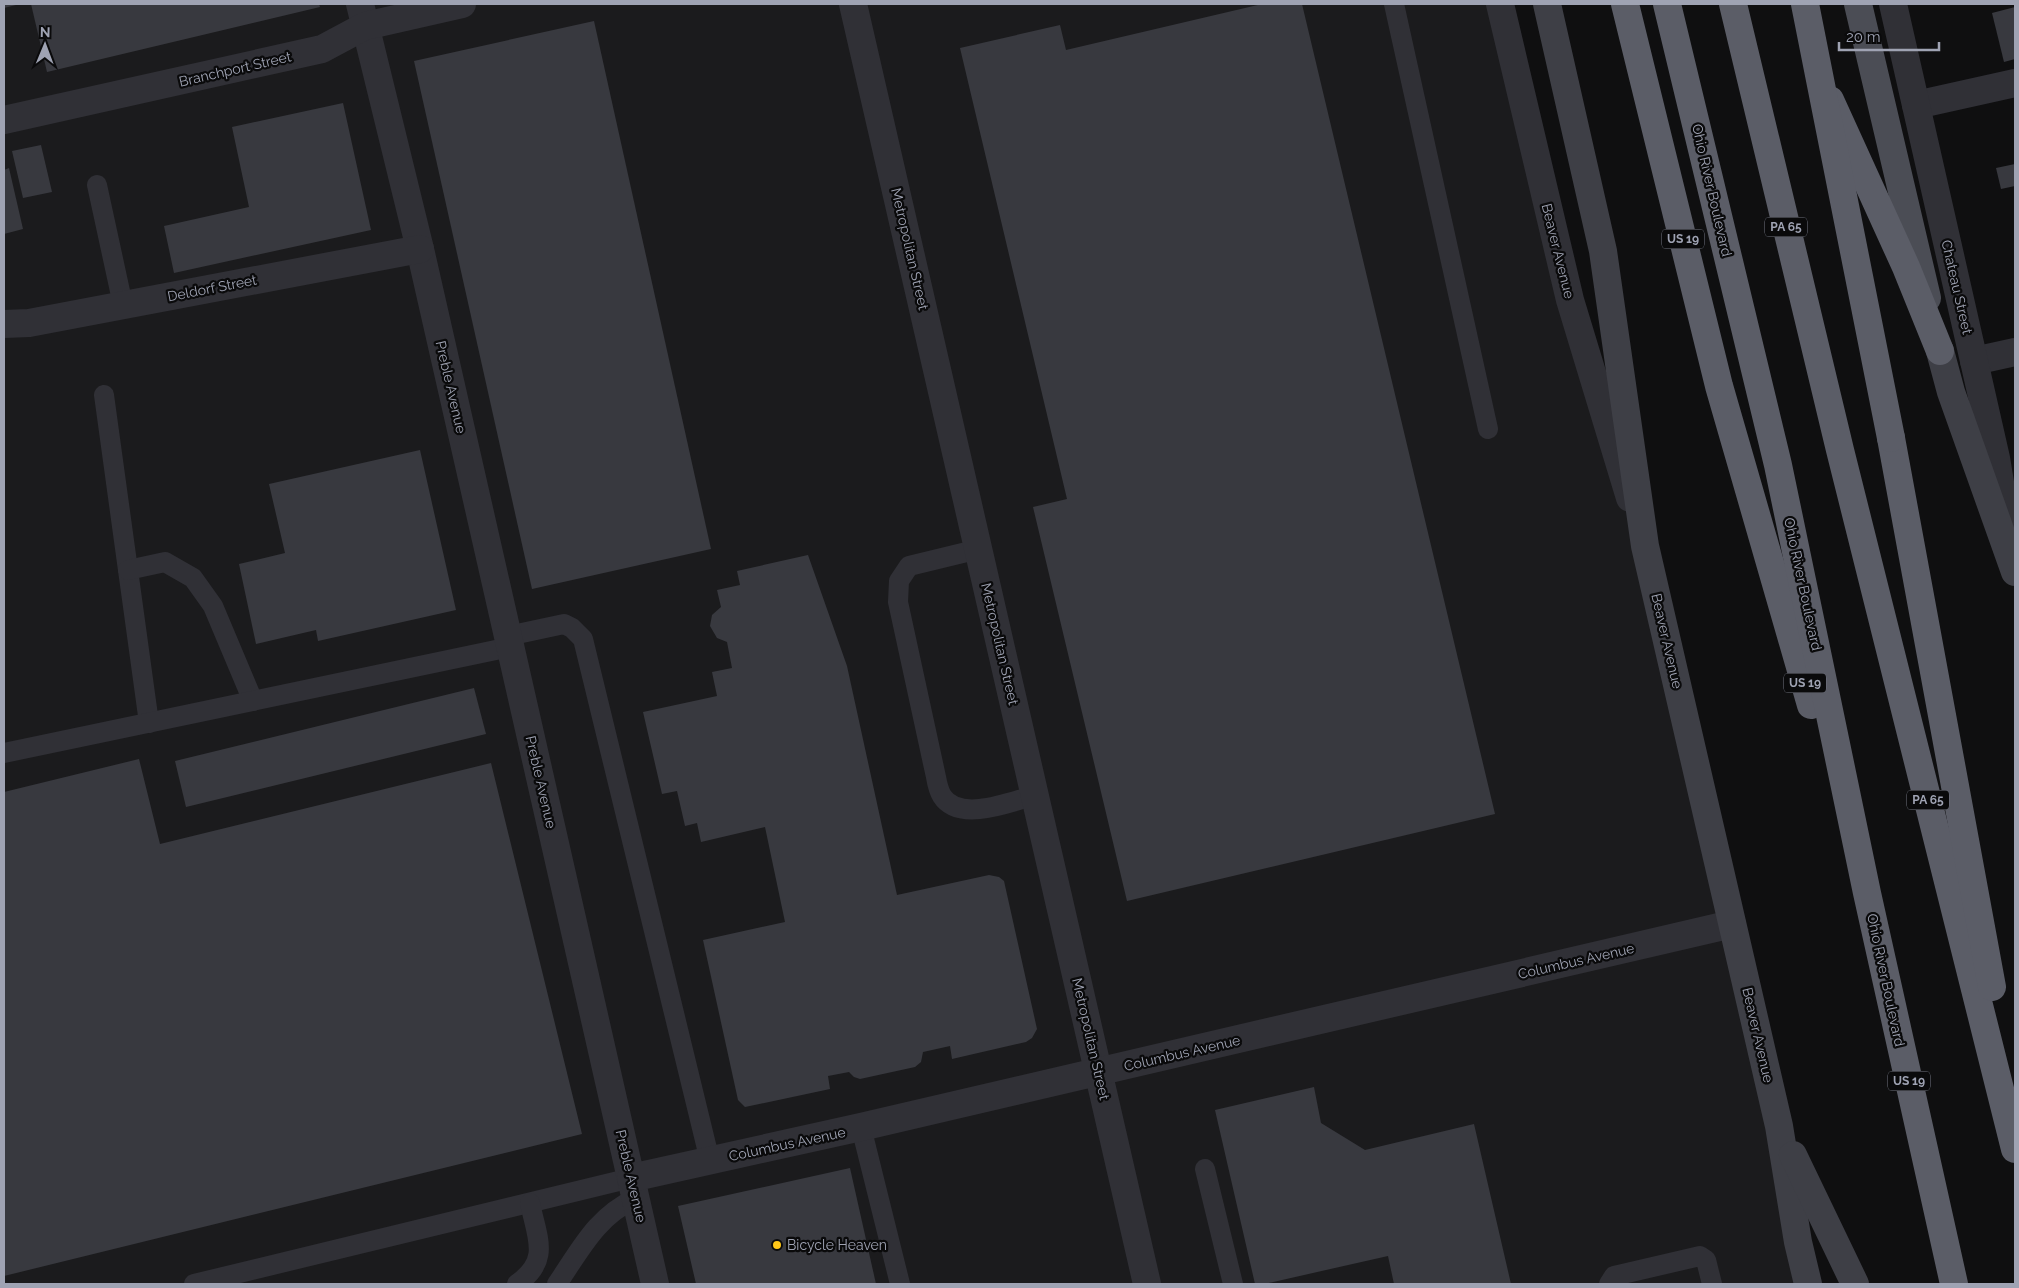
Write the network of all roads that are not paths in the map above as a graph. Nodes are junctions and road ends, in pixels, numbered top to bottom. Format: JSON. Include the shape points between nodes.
{"nodes":[{"id":1,"x":462,"y":4,"type":"edge"},
{"id":2,"x":854,"y":4,"type":"edge"},
{"id":3,"x":1394,"y":4,"type":"edge"},
{"id":4,"x":1500,"y":4,"type":"edge"},
{"id":5,"x":1547,"y":4,"type":"edge"},
{"id":6,"x":1625,"y":4,"type":"edge"},
{"id":7,"x":1667,"y":4,"type":"edge"},
{"id":8,"x":1733,"y":4,"type":"edge"},
{"id":9,"x":1793,"y":4,"type":"edge"},
{"id":10,"x":1805,"y":4,"type":"edge"},
{"id":11,"x":1858,"y":4,"type":"edge"},
{"id":12,"x":1893,"y":4,"type":"edge"},
{"id":13,"x":362,"y":15,"type":"edge"},
{"id":14,"x":2015,"y":83,"type":"edge"},
{"id":15,"x":1916,"y":105,"type":"junction"},
{"id":16,"x":4,"y":120,"type":"edge"},
{"id":17,"x":97,"y":185,"type":"dead end"},
{"id":18,"x":420,"y":249,"type":"junction"},
{"id":19,"x":123,"y":305,"type":"junction"},
{"id":20,"x":4,"y":324,"type":"edge"},
{"id":21,"x":1940,"y":351,"type":"junction"},
{"id":22,"x":2015,"y":352,"type":"edge"},
{"id":23,"x":1974,"y":361,"type":"junction"},
{"id":24,"x":104,"y":394,"type":"dead end"},
{"id":25,"x":1488,"y":429,"type":"dead end"},
{"id":26,"x":1645,"y":546,"type":"junction"},
{"id":27,"x":978,"y":549,"type":"junction"},
{"id":28,"x":2014,"y":567,"type":"edge"},
{"id":29,"x":128,"y":570,"type":"junction"},
{"id":30,"x":509,"y":641,"type":"junction"},
{"id":31,"x":253,"y":701,"type":"junction"},
{"id":32,"x":149,"y":723,"type":"junction"},
{"id":33,"x":4,"y":753,"type":"edge"},
{"id":34,"x":1035,"y":795,"type":"junction"},
{"id":35,"x":1867,"y":893,"type":"junction"},
{"id":36,"x":1732,"y":924,"type":"junction"},
{"id":37,"x":1099,"y":1072,"type":"junction"},
{"id":38,"x":2015,"y":1114,"type":"edge"},
{"id":39,"x":1779,"y":1126,"type":"junction"},
{"id":40,"x":861,"y":1127,"type":"junction"},
{"id":41,"x":2015,"y":1149,"type":"edge"},
{"id":42,"x":710,"y":1161,"type":"junction"},
{"id":43,"x":1205,"y":1169,"type":"dead end"},
{"id":44,"x":634,"y":1188,"type":"junction"},
{"id":45,"x":530,"y":1202,"type":"junction"},
{"id":46,"x":1952,"y":1277,"type":"edge"},
{"id":47,"x":194,"y":1284,"type":"edge"},
{"id":48,"x":518,"y":1284,"type":"edge"},
{"id":49,"x":557,"y":1284,"type":"edge"},
{"id":50,"x":655,"y":1284,"type":"edge"},
{"id":51,"x":900,"y":1284,"type":"edge"},
{"id":52,"x":1147,"y":1284,"type":"edge"},
{"id":53,"x":1233,"y":1284,"type":"edge"},
{"id":54,"x":1609,"y":1284,"type":"edge"},
{"id":55,"x":1712,"y":1284,"type":"edge"},
{"id":56,"x":1808,"y":1284,"type":"edge"},
{"id":57,"x":1855,"y":1284,"type":"edge"}],
"edges":[{"from":1,"to":13,"type":"street","name":"Branchport Street"},
{"from":2,"to":27,"type":"street","name":"Metropolitan Street"},
{"from":3,"to":25,"type":"lane"},
{"from":4,"to":26,"type":"street","name":"Beaver Avenue","via":[[1566,284]]},
{"from":5,"to":26,"type":"main road","via":[[1603,251]]},
{"from":6,"to":35,"type":"highway","number":"US 19","via":[[1742,473]]},
{"from":7,"to":35,"type":"highway","name":"Ohio River Boulevard","via":[[1778,465]]},
{"from":8,"to":41,"type":"highway","number":"PA 65","via":[[1840,450]]},
{"from":9,"to":21,"type":"highway","via":[[1820,79],[1906,267]]},
{"from":10,"to":38,"type":"highway","bridge":true,"via":[[1891,438]]},
{"from":11,"to":21,"type":"main road"},
{"from":12,"to":15,"type":"street","name":"Chateau Street"},
{"from":13,"to":16,"type":"street","name":"Branchport Street","via":[[322,49]]},
{"from":13,"to":18,"type":"street","name":"Preble Avenue"},
{"from":14,"to":15,"type":"street"},
{"from":15,"to":23,"type":"street","name":"Chateau Street"},
{"from":17,"to":19,"type":"lane"},
{"from":18,"to":19,"type":"street","name":"Deldorf Street"},
{"from":18,"to":30,"type":"street","name":"Preble Avenue"},
{"from":19,"to":20,"type":"street","name":"Deldorf Street","via":[[29,323]]},
{"from":21,"to":28,"type":"main road","via":[[1954,401]]},
{"from":22,"to":23,"type":"street"},
{"from":23,"to":28,"type":"street","name":"Chateau Street","via":[[1996,458]]},
{"from":24,"to":29,"type":"lane"},
{"from":26,"to":36,"type":"main road","name":"Beaver Avenue"},
{"from":27,"to":34,"type":"street","name":"Metropolitan Street"},
{"from":27,"to":34,"type":"lane","via":[[909,566],[899,581],[898,602],[936,777],[942,796],[957,808],[979,810]]},
{"from":29,"to":31,"type":"lane","via":[[164,562],[193,578],[213,606]]},
{"from":29,"to":32,"type":"lane"},
{"from":30,"to":31,"type":"lane"},
{"from":30,"to":42,"type":"lane","via":[[564,624],[582,639]]},
{"from":30,"to":44,"type":"street","name":"Preble Avenue"},
{"from":31,"to":32,"type":"lane"},
{"from":32,"to":33,"type":"lane"},
{"from":34,"to":37,"type":"street","name":"Metropolitan Street"},
{"from":35,"to":46,"type":"highway","name":"Ohio River Boulevard","number":"US 19"},
{"from":36,"to":37,"type":"street","name":"Columbus Avenue"},
{"from":36,"to":39,"type":"main road","name":"Beaver Avenue"},
{"from":37,"to":40,"type":"street","name":"Columbus Avenue"},
{"from":37,"to":52,"type":"street","name":"Metropolitan Street"},
{"from":39,"to":56,"type":"main road","name":"Beaver Avenue"},
{"from":39,"to":57,"type":"main road"},
{"from":40,"to":42,"type":"street","name":"Columbus Avenue"},
{"from":40,"to":51,"type":"lane"},
{"from":42,"to":44,"type":"street","name":"Columbus Avenue"},
{"from":43,"to":53,"type":"lane"},
{"from":44,"to":45,"type":"lane"},
{"from":44,"to":49,"type":"lane","via":[[599,1222]]},
{"from":44,"to":50,"type":"street","name":"Preble Avenue"},
{"from":45,"to":47,"type":"lane"},
{"from":45,"to":48,"type":"lane","via":[[540,1256],[531,1274]]},
{"from":54,"to":55,"type":"lane","via":[[1614,1276],[1700,1256],[1706,1260]]}]}
